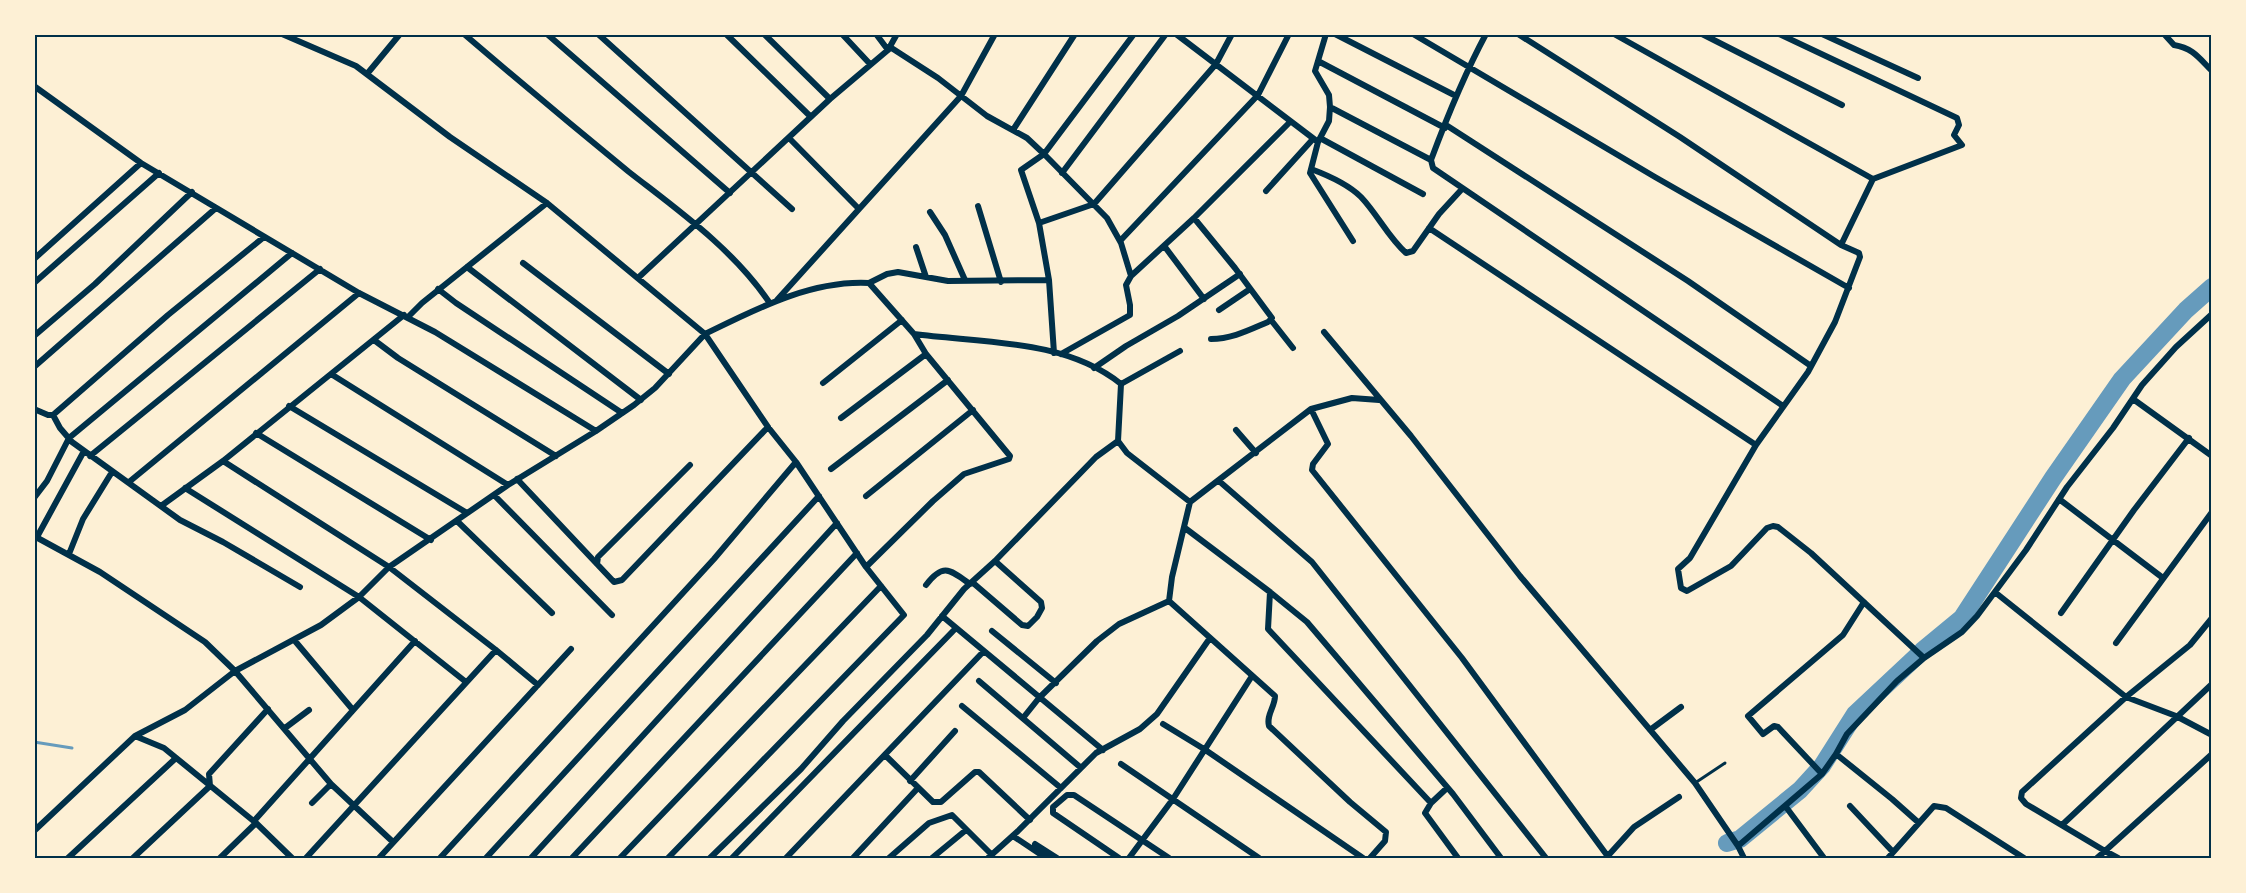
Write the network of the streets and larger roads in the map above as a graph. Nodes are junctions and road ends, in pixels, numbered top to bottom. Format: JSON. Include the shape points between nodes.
{"nodes":[{"id":1,"x":282,"y":34,"type":"edge"},
{"id":2,"x":400,"y":34,"type":"edge"},
{"id":3,"x":464,"y":34,"type":"edge"},
{"id":4,"x":547,"y":34,"type":"edge"},
{"id":5,"x":598,"y":34,"type":"edge"},
{"id":6,"x":726,"y":34,"type":"edge"},
{"id":7,"x":764,"y":34,"type":"edge"},
{"id":8,"x":842,"y":34,"type":"edge"},
{"id":9,"x":876,"y":34,"type":"edge"},
{"id":10,"x":897,"y":34,"type":"edge"},
{"id":11,"x":995,"y":34,"type":"edge"},
{"id":12,"x":1075,"y":34,"type":"edge"},
{"id":13,"x":1134,"y":34,"type":"edge"},
{"id":14,"x":1166,"y":34,"type":"edge"},
{"id":15,"x":1176,"y":34,"type":"edge"},
{"id":16,"x":1232,"y":34,"type":"edge"},
{"id":17,"x":1289,"y":34,"type":"edge"},
{"id":18,"x":1326,"y":34,"type":"edge"},
{"id":19,"x":1335,"y":34,"type":"edge"},
{"id":20,"x":1413,"y":34,"type":"edge"},
{"id":21,"x":1486,"y":34,"type":"edge"},
{"id":22,"x":1518,"y":34,"type":"edge"},
{"id":23,"x":1614,"y":34,"type":"edge"},
{"id":24,"x":1702,"y":34,"type":"edge"},
{"id":25,"x":1779,"y":34,"type":"edge"},
{"id":26,"x":1822,"y":34,"type":"edge"},
{"id":27,"x":2164,"y":34,"type":"edge"},
{"id":28,"x":889,"y":48,"type":"junction"},
{"id":29,"x":1318,"y":61,"type":"junction"},
{"id":30,"x":870,"y":64,"type":"junction"},
{"id":31,"x":1216,"y":64,"type":"junction"},
{"id":32,"x":1468,"y":68,"type":"junction"},
{"id":33,"x":2211,"y":71,"type":"edge"},
{"id":34,"x":367,"y":74,"type":"junction"},
{"id":35,"x":1918,"y":78,"type":"dead end"},
{"id":36,"x":34,"y":86,"type":"edge"},
{"id":37,"x":1258,"y":95,"type":"junction"},
{"id":38,"x":961,"y":96,"type":"junction"},
{"id":39,"x":1456,"y":96,"type":"junction"},
{"id":40,"x":830,"y":99,"type":"junction"},
{"id":41,"x":1842,"y":105,"type":"dead end"},
{"id":42,"x":1330,"y":107,"type":"junction"},
{"id":43,"x":811,"y":117,"type":"junction"},
{"id":44,"x":1290,"y":122,"type":"junction"},
{"id":45,"x":1445,"y":127,"type":"junction"},
{"id":46,"x":1013,"y":130,"type":"junction"},
{"id":47,"x":789,"y":138,"type":"junction"},
{"id":48,"x":1317,"y":139,"type":"junction"},
{"id":49,"x":1044,"y":154,"type":"junction"},
{"id":50,"x":1431,"y":160,"type":"junction"},
{"id":51,"x":141,"y":163,"type":"junction"},
{"id":52,"x":1311,"y":169,"type":"junction"},
{"id":53,"x":753,"y":172,"type":"junction"},
{"id":54,"x":159,"y":173,"type":"junction"},
{"id":55,"x":1062,"y":173,"type":"junction"},
{"id":56,"x":1873,"y":179,"type":"junction"},
{"id":57,"x":1462,"y":189,"type":"junction"},
{"id":58,"x":1266,"y":191,"type":"dead end"},
{"id":59,"x":192,"y":192,"type":"junction"},
{"id":60,"x":730,"y":193,"type":"junction"},
{"id":61,"x":1423,"y":194,"type":"dead end"},
{"id":62,"x":547,"y":203,"type":"junction"},
{"id":63,"x":1094,"y":204,"type":"junction"},
{"id":64,"x":978,"y":206,"type":"dead end"},
{"id":65,"x":216,"y":208,"type":"junction"},
{"id":66,"x":858,"y":208,"type":"junction"},
{"id":67,"x":792,"y":209,"type":"dead end"},
{"id":68,"x":930,"y":212,"type":"dead end"},
{"id":69,"x":1194,"y":218,"type":"junction"},
{"id":70,"x":1039,"y":223,"type":"junction"},
{"id":71,"x":696,"y":224,"type":"junction"},
{"id":72,"x":1429,"y":228,"type":"junction"},
{"id":73,"x":264,"y":237,"type":"junction"},
{"id":74,"x":1120,"y":241,"type":"junction"},
{"id":75,"x":1353,"y":241,"type":"dead end"},
{"id":76,"x":1841,"y":245,"type":"junction"},
{"id":77,"x":916,"y":247,"type":"dead end"},
{"id":78,"x":1165,"y":247,"type":"junction"},
{"id":79,"x":292,"y":253,"type":"junction"},
{"id":80,"x":34,"y":259,"type":"edge"},
{"id":81,"x":523,"y":262,"type":"dead end"},
{"id":82,"x":467,"y":267,"type":"junction"},
{"id":83,"x":320,"y":269,"type":"junction"},
{"id":84,"x":1240,"y":274,"type":"junction"},
{"id":85,"x":1131,"y":276,"type":"junction"},
{"id":86,"x":926,"y":277,"type":"junction"},
{"id":87,"x":639,"y":278,"type":"junction"},
{"id":88,"x":965,"y":280,"type":"junction"},
{"id":89,"x":1050,"y":280,"type":"junction"},
{"id":90,"x":1002,"y":282,"type":"junction"},
{"id":91,"x":34,"y":283,"type":"edge"},
{"id":92,"x":869,"y":284,"type":"junction"},
{"id":93,"x":1849,"y":288,"type":"junction"},
{"id":94,"x":438,"y":289,"type":"junction"},
{"id":95,"x":1250,"y":289,"type":"junction"},
{"id":96,"x":359,"y":293,"type":"junction"},
{"id":97,"x":1204,"y":299,"type":"junction"},
{"id":98,"x":777,"y":300,"type":"junction"},
{"id":99,"x":769,"y":302,"type":"junction"},
{"id":100,"x":1219,"y":310,"type":"dead end"},
{"id":101,"x":2211,"y":314,"type":"edge"},
{"id":102,"x":406,"y":316,"type":"junction"},
{"id":103,"x":902,"y":320,"type":"junction"},
{"id":104,"x":1271,"y":320,"type":"junction"},
{"id":105,"x":1324,"y":332,"type":"dead end"},
{"id":106,"x":705,"y":334,"type":"junction"},
{"id":107,"x":914,"y":334,"type":"junction"},
{"id":108,"x":34,"y":336,"type":"edge"},
{"id":109,"x":1211,"y":339,"type":"dead end"},
{"id":110,"x":374,"y":340,"type":"junction"},
{"id":111,"x":1293,"y":348,"type":"dead end"},
{"id":112,"x":1180,"y":351,"type":"dead end"},
{"id":113,"x":1058,"y":353,"type":"junction"},
{"id":114,"x":926,"y":354,"type":"junction"},
{"id":115,"x":1811,"y":366,"type":"junction"},
{"id":116,"x":34,"y":367,"type":"edge"},
{"id":117,"x":1094,"y":368,"type":"junction"},
{"id":118,"x":331,"y":374,"type":"junction"},
{"id":119,"x":669,"y":374,"type":"junction"},
{"id":120,"x":948,"y":380,"type":"junction"},
{"id":121,"x":823,"y":383,"type":"dead end"},
{"id":122,"x":1122,"y":384,"type":"junction"},
{"id":123,"x":2133,"y":399,"type":"junction"},
{"id":124,"x":641,"y":400,"type":"junction"},
{"id":125,"x":1378,"y":400,"type":"junction"},
{"id":126,"x":289,"y":406,"type":"junction"},
{"id":127,"x":1783,"y":406,"type":"junction"},
{"id":128,"x":34,"y":409,"type":"edge"},
{"id":129,"x":1311,"y":409,"type":"junction"},
{"id":130,"x":973,"y":410,"type":"junction"},
{"id":131,"x":622,"y":413,"type":"junction"},
{"id":132,"x":53,"y":415,"type":"junction"},
{"id":133,"x":841,"y":418,"type":"dead end"},
{"id":134,"x":768,"y":427,"type":"junction"},
{"id":135,"x":1236,"y":430,"type":"dead end"},
{"id":136,"x":596,"y":431,"type":"junction"},
{"id":137,"x":256,"y":433,"type":"junction"},
{"id":138,"x":69,"y":438,"type":"junction"},
{"id":139,"x":2188,"y":438,"type":"junction"},
{"id":140,"x":1118,"y":441,"type":"junction"},
{"id":141,"x":1756,"y":445,"type":"junction"},
{"id":142,"x":1256,"y":453,"type":"junction"},
{"id":143,"x":87,"y":454,"type":"junction"},
{"id":144,"x":556,"y":456,"type":"junction"},
{"id":145,"x":2211,"y":456,"type":"edge"},
{"id":146,"x":223,"y":461,"type":"junction"},
{"id":147,"x":796,"y":462,"type":"junction"},
{"id":148,"x":690,"y":465,"type":"dead end"},
{"id":149,"x":831,"y":469,"type":"dead end"},
{"id":150,"x":112,"y":472,"type":"junction"},
{"id":151,"x":517,"y":479,"type":"junction"},
{"id":152,"x":1219,"y":481,"type":"junction"},
{"id":153,"x":129,"y":482,"type":"junction"},
{"id":154,"x":508,"y":484,"type":"junction"},
{"id":155,"x":185,"y":488,"type":"junction"},
{"id":156,"x":494,"y":495,"type":"junction"},
{"id":157,"x":819,"y":496,"type":"junction"},
{"id":158,"x":866,"y":496,"type":"dead end"},
{"id":159,"x":34,"y":498,"type":"edge"},
{"id":160,"x":2059,"y":499,"type":"junction"},
{"id":161,"x":1190,"y":502,"type":"junction"},
{"id":162,"x":161,"y":506,"type":"junction"},
{"id":163,"x":2211,"y":512,"type":"edge"},
{"id":164,"x":467,"y":513,"type":"junction"},
{"id":165,"x":457,"y":520,"type":"junction"},
{"id":166,"x":837,"y":523,"type":"junction"},
{"id":167,"x":1185,"y":528,"type":"junction"},
{"id":168,"x":36,"y":536,"type":"edge"},
{"id":169,"x":431,"y":540,"type":"junction"},
{"id":170,"x":2112,"y":540,"type":"junction"},
{"id":171,"x":857,"y":553,"type":"junction"},
{"id":172,"x":69,"y":554,"type":"junction"},
{"id":173,"x":995,"y":561,"type":"junction"},
{"id":174,"x":597,"y":564,"type":"junction"},
{"id":175,"x":390,"y":567,"type":"junction"},
{"id":176,"x":866,"y":567,"type":"junction"},
{"id":177,"x":2163,"y":578,"type":"junction"},
{"id":178,"x":926,"y":585,"type":"dead end"},
{"id":179,"x":969,"y":585,"type":"junction"},
{"id":180,"x":881,"y":586,"type":"junction"},
{"id":181,"x":300,"y":587,"type":"dead end"},
{"id":182,"x":1270,"y":592,"type":"junction"},
{"id":183,"x":1996,"y":593,"type":"junction"},
{"id":184,"x":358,"y":597,"type":"junction"},
{"id":185,"x":1169,"y":600,"type":"junction"},
{"id":186,"x":1864,"y":602,"type":"junction"},
{"id":187,"x":2061,"y":613,"type":"dead end"},
{"id":188,"x":552,"y":614,"type":"dead end"},
{"id":189,"x":612,"y":615,"type":"dead end"},
{"id":190,"x":942,"y":616,"type":"junction"},
{"id":191,"x":2211,"y":618,"type":"edge"},
{"id":192,"x":956,"y":628,"type":"junction"},
{"id":193,"x":992,"y":631,"type":"dead end"},
{"id":194,"x":1210,"y":638,"type":"junction"},
{"id":195,"x":295,"y":640,"type":"junction"},
{"id":196,"x":415,"y":641,"type":"junction"},
{"id":197,"x":2116,"y":643,"type":"dead end"},
{"id":198,"x":571,"y":649,"type":"dead end"},
{"id":199,"x":496,"y":650,"type":"junction"},
{"id":200,"x":983,"y":652,"type":"junction"},
{"id":201,"x":1924,"y":658,"type":"junction"},
{"id":202,"x":235,"y":671,"type":"junction"},
{"id":203,"x":1252,"y":676,"type":"junction"},
{"id":204,"x":979,"y":681,"type":"dead end"},
{"id":205,"x":466,"y":682,"type":"junction"},
{"id":206,"x":1056,"y":683,"type":"junction"},
{"id":207,"x":2211,"y":684,"type":"edge"},
{"id":208,"x":538,"y":685,"type":"junction"},
{"id":209,"x":1040,"y":698,"type":"junction"},
{"id":210,"x":2126,"y":698,"type":"junction"},
{"id":211,"x":962,"y":706,"type":"dead end"},
{"id":212,"x":1681,"y":707,"type":"dead end"},
{"id":213,"x":268,"y":709,"type":"junction"},
{"id":214,"x":309,"y":710,"type":"dead end"},
{"id":215,"x":353,"y":710,"type":"junction"},
{"id":216,"x":2176,"y":716,"type":"junction"},
{"id":217,"x":1023,"y":718,"type":"junction"},
{"id":218,"x":1163,"y":724,"type":"dead end"},
{"id":219,"x":285,"y":728,"type":"junction"},
{"id":220,"x":1650,"y":730,"type":"junction"},
{"id":221,"x":955,"y":731,"type":"dead end"},
{"id":222,"x":2211,"y":735,"type":"edge"},
{"id":223,"x":135,"y":736,"type":"junction"},
{"id":224,"x":1204,"y":749,"type":"junction"},
{"id":225,"x":1102,"y":750,"type":"junction"},
{"id":226,"x":1836,"y":754,"type":"junction"},
{"id":227,"x":2211,"y":754,"type":"edge"},
{"id":228,"x":885,"y":755,"type":"junction"},
{"id":229,"x":176,"y":758,"type":"junction"},
{"id":230,"x":310,"y":758,"type":"junction"},
{"id":231,"x":1121,"y":764,"type":"dead end"},
{"id":232,"x":1080,"y":767,"type":"junction"},
{"id":233,"x":1820,"y":771,"type":"junction"},
{"id":234,"x":910,"y":781,"type":"junction"},
{"id":235,"x":331,"y":784,"type":"junction"},
{"id":236,"x":210,"y":786,"type":"junction"},
{"id":237,"x":1061,"y":788,"type":"junction"},
{"id":238,"x":1447,"y":788,"type":"junction"},
{"id":239,"x":917,"y":789,"type":"junction"},
{"id":240,"x":1679,"y":797,"type":"dead end"},
{"id":241,"x":1173,"y":799,"type":"junction"},
{"id":242,"x":1431,"y":802,"type":"junction"},
{"id":243,"x":312,"y":803,"type":"dead end"},
{"id":244,"x":353,"y":806,"type":"junction"},
{"id":245,"x":1850,"y":806,"type":"dead end"},
{"id":246,"x":1786,"y":807,"type":"junction"},
{"id":247,"x":1030,"y":820,"type":"junction"},
{"id":248,"x":255,"y":822,"type":"junction"},
{"id":249,"x":1919,"y":823,"type":"junction"},
{"id":250,"x":2062,"y":825,"type":"junction"},
{"id":251,"x":966,"y":830,"type":"junction"},
{"id":252,"x":34,"y":831,"type":"edge"},
{"id":253,"x":1013,"y":836,"type":"junction"},
{"id":254,"x":1142,"y":839,"type":"junction"},
{"id":255,"x":393,"y":842,"type":"junction"},
{"id":256,"x":1736,"y":842,"type":"junction"},
{"id":257,"x":1035,"y":843,"type":"dead end"},
{"id":258,"x":2105,"y":851,"type":"junction"},
{"id":259,"x":1893,"y":852,"type":"junction"},
{"id":260,"x":1036,"y":856,"type":"edge"},
{"id":261,"x":990,"y":857,"type":"edge"},
{"id":262,"x":68,"y":858,"type":"edge"},
{"id":263,"x":133,"y":858,"type":"edge"},
{"id":264,"x":220,"y":858,"type":"edge"},
{"id":265,"x":292,"y":858,"type":"edge"},
{"id":266,"x":306,"y":858,"type":"edge"},
{"id":267,"x":379,"y":858,"type":"edge"},
{"id":268,"x":440,"y":858,"type":"edge"},
{"id":269,"x":486,"y":858,"type":"edge"},
{"id":270,"x":531,"y":858,"type":"edge"},
{"id":271,"x":572,"y":858,"type":"edge"},
{"id":272,"x":620,"y":858,"type":"edge"},
{"id":273,"x":668,"y":858,"type":"edge"},
{"id":274,"x":710,"y":858,"type":"edge"},
{"id":275,"x":732,"y":858,"type":"edge"},
{"id":276,"x":786,"y":858,"type":"edge"},
{"id":277,"x":853,"y":858,"type":"edge"},
{"id":278,"x":889,"y":858,"type":"edge"},
{"id":279,"x":932,"y":858,"type":"edge"},
{"id":280,"x":1046,"y":858,"type":"edge"},
{"id":281,"x":1057,"y":858,"type":"edge"},
{"id":282,"x":1119,"y":858,"type":"edge"},
{"id":283,"x":1129,"y":858,"type":"edge"},
{"id":284,"x":1169,"y":858,"type":"edge"},
{"id":285,"x":1258,"y":858,"type":"edge"},
{"id":286,"x":1363,"y":858,"type":"edge"},
{"id":287,"x":1370,"y":858,"type":"edge"},
{"id":288,"x":1458,"y":858,"type":"edge"},
{"id":289,"x":1501,"y":858,"type":"edge"},
{"id":290,"x":1546,"y":858,"type":"edge"},
{"id":291,"x":1607,"y":858,"type":"edge"},
{"id":292,"x":1744,"y":858,"type":"edge"},
{"id":293,"x":1824,"y":858,"type":"edge"},
{"id":294,"x":1888,"y":858,"type":"edge"},
{"id":295,"x":2024,"y":858,"type":"edge"},
{"id":296,"x":2097,"y":858,"type":"edge"},
{"id":297,"x":2118,"y":858,"type":"edge"}],
"edges":[{"from":1,"to":34,"type":"street"},
{"from":2,"to":34,"type":"street"},
{"from":3,"to":71,"type":"street"},
{"from":4,"to":60,"type":"street"},
{"from":5,"to":53,"type":"street"},
{"from":6,"to":43,"type":"street"},
{"from":7,"to":40,"type":"street"},
{"from":8,"to":30,"type":"street"},
{"from":9,"to":28,"type":"street"},
{"from":10,"to":28,"type":"street"},
{"from":11,"to":38,"type":"street"},
{"from":12,"to":46,"type":"street"},
{"from":13,"to":49,"type":"street"},
{"from":14,"to":55,"type":"street"},
{"from":15,"to":31,"type":"street"},
{"from":16,"to":31,"type":"street"},
{"from":17,"to":37,"type":"street"},
{"from":18,"to":29,"type":"street"},
{"from":19,"to":39,"type":"street"},
{"from":20,"to":32,"type":"street"},
{"from":21,"to":32,"type":"street"},
{"from":22,"to":76,"type":"street"},
{"from":23,"to":56,"type":"street"},
{"from":24,"to":41,"type":"street"},
{"from":25,"to":56,"type":"street","via":[[1957,118],[1959,124],[1954,135],[1961,146]]},
{"from":26,"to":35,"type":"street"},
{"from":27,"to":33,"type":"street","via":[[2174,45],[2190,49]]},
{"from":28,"to":30,"type":"street"},
{"from":28,"to":38,"type":"street"},
{"from":29,"to":42,"type":"street","via":[[1315,72],[1329,95]]},
{"from":29,"to":45,"type":"street"},
{"from":30,"to":40,"type":"street"},
{"from":31,"to":37,"type":"street"},
{"from":31,"to":63,"type":"street"},
{"from":32,"to":39,"type":"street"},
{"from":32,"to":93,"type":"street"},
{"from":34,"to":62,"type":"street"},
{"from":36,"to":51,"type":"street"},
{"from":37,"to":44,"type":"street"},
{"from":37,"to":74,"type":"street"},
{"from":38,"to":46,"type":"street"},
{"from":38,"to":66,"type":"street"},
{"from":39,"to":45,"type":"street"},
{"from":40,"to":43,"type":"street"},
{"from":42,"to":48,"type":"street","via":[[1329,121]]},
{"from":42,"to":50,"type":"street"},
{"from":43,"to":47,"type":"street"},
{"from":44,"to":48,"type":"street"},
{"from":44,"to":69,"type":"street"},
{"from":45,"to":50,"type":"street"},
{"from":45,"to":115,"type":"street","via":[[1688,281]]},
{"from":46,"to":49,"type":"street"},
{"from":47,"to":53,"type":"street"},
{"from":47,"to":66,"type":"street"},
{"from":48,"to":52,"type":"street"},
{"from":48,"to":58,"type":"street"},
{"from":48,"to":61,"type":"street"},
{"from":49,"to":55,"type":"street"},
{"from":49,"to":70,"type":"street","via":[[1021,171]]},
{"from":50,"to":57,"type":"street","via":[[1432,168]]},
{"from":51,"to":54,"type":"street"},
{"from":51,"to":80,"type":"street"},
{"from":52,"to":72,"type":"street","via":[[1360,197],[1406,253],[1413,251]]},
{"from":52,"to":75,"type":"street","via":[[1311,177]]},
{"from":53,"to":60,"type":"street"},
{"from":53,"to":67,"type":"street"},
{"from":54,"to":59,"type":"street"},
{"from":54,"to":91,"type":"street"},
{"from":55,"to":63,"type":"street"},
{"from":56,"to":76,"type":"street"},
{"from":57,"to":72,"type":"street"},
{"from":57,"to":127,"type":"street"},
{"from":59,"to":65,"type":"street"},
{"from":59,"to":108,"type":"street"},
{"from":60,"to":71,"type":"street"},
{"from":62,"to":82,"type":"street"},
{"from":62,"to":87,"type":"street"},
{"from":63,"to":70,"type":"street"},
{"from":63,"to":74,"type":"street"},
{"from":64,"to":90,"type":"street"},
{"from":65,"to":73,"type":"street"},
{"from":65,"to":116,"type":"street"},
{"from":66,"to":98,"type":"street"},
{"from":68,"to":88,"type":"street"},
{"from":69,"to":78,"type":"street"},
{"from":69,"to":84,"type":"street"},
{"from":70,"to":89,"type":"street"},
{"from":71,"to":87,"type":"street"},
{"from":71,"to":99,"type":"street","via":[[758,285]]},
{"from":72,"to":141,"type":"street"},
{"from":73,"to":79,"type":"street"},
{"from":73,"to":132,"type":"street"},
{"from":74,"to":85,"type":"street"},
{"from":76,"to":93,"type":"street","via":[[1860,257]]},
{"from":77,"to":86,"type":"street"},
{"from":78,"to":85,"type":"street"},
{"from":78,"to":97,"type":"street"},
{"from":79,"to":83,"type":"street"},
{"from":79,"to":138,"type":"street"},
{"from":81,"to":119,"type":"street"},
{"from":82,"to":94,"type":"street"},
{"from":82,"to":124,"type":"street"},
{"from":83,"to":96,"type":"street"},
{"from":83,"to":143,"type":"street"},
{"from":84,"to":95,"type":"street"},
{"from":84,"to":97,"type":"street"},
{"from":85,"to":113,"type":"street","via":[[1126,285],[1130,315]]},
{"from":86,"to":88,"type":"street"},
{"from":86,"to":92,"type":"street","via":[[887,273]]},
{"from":87,"to":106,"type":"street"},
{"from":88,"to":90,"type":"street"},
{"from":89,"to":90,"type":"street"},
{"from":89,"to":113,"type":"street"},
{"from":92,"to":98,"type":"street","via":[[841,284]]},
{"from":92,"to":103,"type":"street"},
{"from":93,"to":115,"type":"street"},
{"from":94,"to":102,"type":"street"},
{"from":94,"to":131,"type":"street"},
{"from":95,"to":100,"type":"street"},
{"from":95,"to":104,"type":"street"},
{"from":96,"to":102,"type":"street"},
{"from":96,"to":153,"type":"street"},
{"from":97,"to":117,"type":"street"},
{"from":98,"to":99,"type":"street"},
{"from":99,"to":106,"type":"street"},
{"from":101,"to":123,"type":"street","via":[[2176,347]]},
{"from":102,"to":110,"type":"street"},
{"from":102,"to":136,"type":"street"},
{"from":103,"to":107,"type":"street"},
{"from":103,"to":121,"type":"street"},
{"from":104,"to":109,"type":"street","via":[[1236,336]]},
{"from":104,"to":111,"type":"street"},
{"from":105,"to":125,"type":"street"},
{"from":106,"to":119,"type":"street"},
{"from":106,"to":134,"type":"street"},
{"from":107,"to":113,"type":"street"},
{"from":107,"to":114,"type":"street"},
{"from":110,"to":118,"type":"street"},
{"from":110,"to":144,"type":"street"},
{"from":112,"to":122,"type":"street"},
{"from":113,"to":117,"type":"street"},
{"from":114,"to":120,"type":"street"},
{"from":114,"to":133,"type":"street"},
{"from":115,"to":127,"type":"street"},
{"from":117,"to":122,"type":"street"},
{"from":118,"to":126,"type":"street"},
{"from":118,"to":154,"type":"street"},
{"from":119,"to":124,"type":"street"},
{"from":120,"to":130,"type":"street"},
{"from":120,"to":149,"type":"street"},
{"from":122,"to":140,"type":"street"},
{"from":123,"to":139,"type":"street"},
{"from":123,"to":160,"type":"street"},
{"from":124,"to":131,"type":"street"},
{"from":125,"to":129,"type":"street","via":[[1352,398]]},
{"from":125,"to":220,"type":"street"},
{"from":126,"to":137,"type":"street"},
{"from":126,"to":164,"type":"street"},
{"from":127,"to":141,"type":"street"},
{"from":128,"to":132,"type":"street"},
{"from":129,"to":142,"type":"street"},
{"from":129,"to":291,"type":"street","via":[[1328,444],[1312,470],[1462,658]]},
{"from":130,"to":158,"type":"street"},
{"from":130,"to":176,"type":"street","via":[[1010,458],[964,474]]},
{"from":131,"to":136,"type":"street"},
{"from":132,"to":138,"type":"street"},
{"from":134,"to":147,"type":"street"},
{"from":134,"to":174,"type":"street","via":[[622,580],[614,582]]},
{"from":135,"to":142,"type":"street"},
{"from":136,"to":144,"type":"street"},
{"from":137,"to":146,"type":"street"},
{"from":137,"to":169,"type":"street"},
{"from":138,"to":143,"type":"street"},
{"from":138,"to":159,"type":"street"},
{"from":139,"to":145,"type":"street"},
{"from":139,"to":170,"type":"street"},
{"from":140,"to":161,"type":"street","via":[[1127,453]]},
{"from":140,"to":173,"type":"street","via":[[1096,457]]},
{"from":141,"to":186,"type":"street","via":[[1690,558],[1678,569],[1681,588],[1687,591],[1731,566],[1773,526],[1811,553]]},
{"from":142,"to":152,"type":"street"},
{"from":143,"to":150,"type":"street"},
{"from":143,"to":168,"type":"street"},
{"from":144,"to":151,"type":"street"},
{"from":146,"to":155,"type":"street"},
{"from":146,"to":175,"type":"street"},
{"from":147,"to":157,"type":"street"},
{"from":147,"to":268,"type":"street","via":[[707,567]]},
{"from":148,"to":174,"type":"street","via":[[598,558]]},
{"from":150,"to":153,"type":"street"},
{"from":150,"to":172,"type":"street","via":[[83,519]]},
{"from":151,"to":154,"type":"street"},
{"from":151,"to":174,"type":"street"},
{"from":152,"to":161,"type":"street"},
{"from":152,"to":290,"type":"street","via":[[1312,562]]},
{"from":153,"to":162,"type":"street"},
{"from":154,"to":156,"type":"street"},
{"from":155,"to":162,"type":"street"},
{"from":155,"to":184,"type":"street"},
{"from":156,"to":164,"type":"street"},
{"from":156,"to":189,"type":"street"},
{"from":157,"to":166,"type":"street"},
{"from":157,"to":269,"type":"street"},
{"from":160,"to":170,"type":"street"},
{"from":160,"to":183,"type":"street"},
{"from":161,"to":167,"type":"street"},
{"from":162,"to":181,"type":"street"},
{"from":163,"to":177,"type":"street"},
{"from":164,"to":165,"type":"street"},
{"from":165,"to":169,"type":"street"},
{"from":165,"to":188,"type":"street"},
{"from":166,"to":171,"type":"street"},
{"from":166,"to":270,"type":"street"},
{"from":167,"to":182,"type":"street"},
{"from":167,"to":185,"type":"street"},
{"from":168,"to":172,"type":"street"},
{"from":169,"to":175,"type":"street"},
{"from":170,"to":177,"type":"street"},
{"from":170,"to":187,"type":"street"},
{"from":171,"to":176,"type":"street"},
{"from":171,"to":271,"type":"street"},
{"from":172,"to":202,"type":"street","via":[[205,642]]},
{"from":173,"to":179,"type":"street"},
{"from":173,"to":179,"type":"street","via":[[1041,602],[1042,608],[1028,626]]},
{"from":175,"to":184,"type":"street"},
{"from":175,"to":199,"type":"street"},
{"from":176,"to":180,"type":"street"},
{"from":177,"to":197,"type":"street"},
{"from":178,"to":179,"type":"street","via":[[942,569]]},
{"from":179,"to":190,"type":"street"},
{"from":180,"to":272,"type":"street"},
{"from":180,"to":273,"type":"street","via":[[904,613],[903,617]]},
{"from":182,"to":238,"type":"street","via":[[1306,622]]},
{"from":182,"to":242,"type":"street","via":[[1268,629]]},
{"from":183,"to":201,"type":"street","via":[[1962,632]]},
{"from":183,"to":210,"type":"street"},
{"from":184,"to":195,"type":"street","via":[[321,626]]},
{"from":184,"to":196,"type":"street"},
{"from":185,"to":194,"type":"street"},
{"from":185,"to":206,"type":"street","via":[[1119,624]]},
{"from":186,"to":201,"type":"street"},
{"from":186,"to":233,"type":"street","via":[[1843,635],[1748,716],[1763,734],[1778,727]]},
{"from":190,"to":192,"type":"street"},
{"from":190,"to":274,"type":"street","via":[[801,769]]},
{"from":191,"to":210,"type":"street","via":[[2190,645]]},
{"from":192,"to":200,"type":"street"},
{"from":192,"to":275,"type":"street"},
{"from":193,"to":206,"type":"street"},
{"from":194,"to":203,"type":"street"},
{"from":194,"to":225,"type":"street","via":[[1157,714],[1140,729]]},
{"from":195,"to":202,"type":"street"},
{"from":195,"to":215,"type":"street"},
{"from":196,"to":205,"type":"street"},
{"from":196,"to":215,"type":"street"},
{"from":198,"to":208,"type":"street"},
{"from":199,"to":205,"type":"street"},
{"from":199,"to":208,"type":"street"},
{"from":200,"to":209,"type":"street"},
{"from":200,"to":228,"type":"street"},
{"from":201,"to":226,"type":"street","via":[[1878,699],[1847,734]]},
{"from":202,"to":213,"type":"street"},
{"from":202,"to":223,"type":"street","via":[[185,710]]},
{"from":203,"to":224,"type":"street"},
{"from":203,"to":287,"type":"street","via":[[1275,696],[1269,726],[1386,832],[1385,841]]},
{"from":204,"to":217,"type":"street"},
{"from":205,"to":244,"type":"street"},
{"from":206,"to":209,"type":"street"},
{"from":207,"to":216,"type":"street"},
{"from":208,"to":255,"type":"street"},
{"from":209,"to":217,"type":"street"},
{"from":209,"to":225,"type":"street"},
{"from":210,"to":216,"type":"street"},
{"from":210,"to":250,"type":"street","via":[[2022,792],[2026,804]]},
{"from":211,"to":237,"type":"street"},
{"from":212,"to":220,"type":"street"},
{"from":213,"to":219,"type":"street"},
{"from":213,"to":236,"type":"street","via":[[209,774]]},
{"from":214,"to":219,"type":"street"},
{"from":215,"to":230,"type":"street"},
{"from":216,"to":222,"type":"street"},
{"from":216,"to":250,"type":"street"},
{"from":217,"to":232,"type":"street"},
{"from":218,"to":224,"type":"street"},
{"from":219,"to":230,"type":"street"},
{"from":220,"to":256,"type":"street","via":[[1695,783]]},
{"from":221,"to":234,"type":"street"},
{"from":223,"to":229,"type":"street","via":[[164,748]]},
{"from":223,"to":252,"type":"street"},
{"from":224,"to":241,"type":"street"},
{"from":224,"to":286,"type":"street"},
{"from":225,"to":232,"type":"street"},
{"from":226,"to":233,"type":"street"},
{"from":226,"to":249,"type":"street"},
{"from":227,"to":258,"type":"street"},
{"from":228,"to":234,"type":"street"},
{"from":228,"to":276,"type":"street"},
{"from":229,"to":236,"type":"street"},
{"from":229,"to":262,"type":"street"},
{"from":230,"to":235,"type":"street"},
{"from":230,"to":248,"type":"street"},
{"from":231,"to":241,"type":"street"},
{"from":232,"to":237,"type":"street"},
{"from":233,"to":246,"type":"street"},
{"from":234,"to":239,"type":"street"},
{"from":235,"to":243,"type":"street"},
{"from":235,"to":244,"type":"street"},
{"from":236,"to":248,"type":"street"},
{"from":236,"to":263,"type":"street"},
{"from":237,"to":247,"type":"street"},
{"from":238,"to":242,"type":"street"},
{"from":238,"to":289,"type":"street"},
{"from":239,"to":247,"type":"street","via":[[938,803],[979,772]]},
{"from":239,"to":277,"type":"street"},
{"from":240,"to":291,"type":"street","via":[[1634,827]]},
{"from":241,"to":254,"type":"street"},
{"from":241,"to":285,"type":"street"},
{"from":242,"to":288,"type":"street","via":[[1425,816]]},
{"from":244,"to":255,"type":"street"},
{"from":244,"to":266,"type":"street"},
{"from":245,"to":259,"type":"street"},
{"from":246,"to":256,"type":"street"},
{"from":246,"to":293,"type":"street"},
{"from":247,"to":253,"type":"street"},
{"from":248,"to":264,"type":"street"},
{"from":248,"to":265,"type":"street"},
{"from":249,"to":259,"type":"street"},
{"from":249,"to":295,"type":"street","via":[[1934,806],[1946,808]]},
{"from":250,"to":258,"type":"street"},
{"from":251,"to":261,"type":"street"},
{"from":251,"to":278,"type":"street","via":[[952,815],[929,823]]},
{"from":251,"to":279,"type":"street"},
{"from":253,"to":260,"type":"street"},
{"from":253,"to":261,"type":"street"},
{"from":254,"to":282,"type":"street","via":[[1074,795],[1067,795],[1053,807],[1053,813]]},
{"from":254,"to":283,"type":"street"},
{"from":254,"to":284,"type":"street"},
{"from":255,"to":267,"type":"street"},
{"from":256,"to":292,"type":"street"},
{"from":257,"to":281,"type":"street"},
{"from":258,"to":296,"type":"street"},
{"from":258,"to":297,"type":"street"},
{"from":259,"to":294,"type":"street"},
{"from":260,"to":280,"type":"street"}]}
